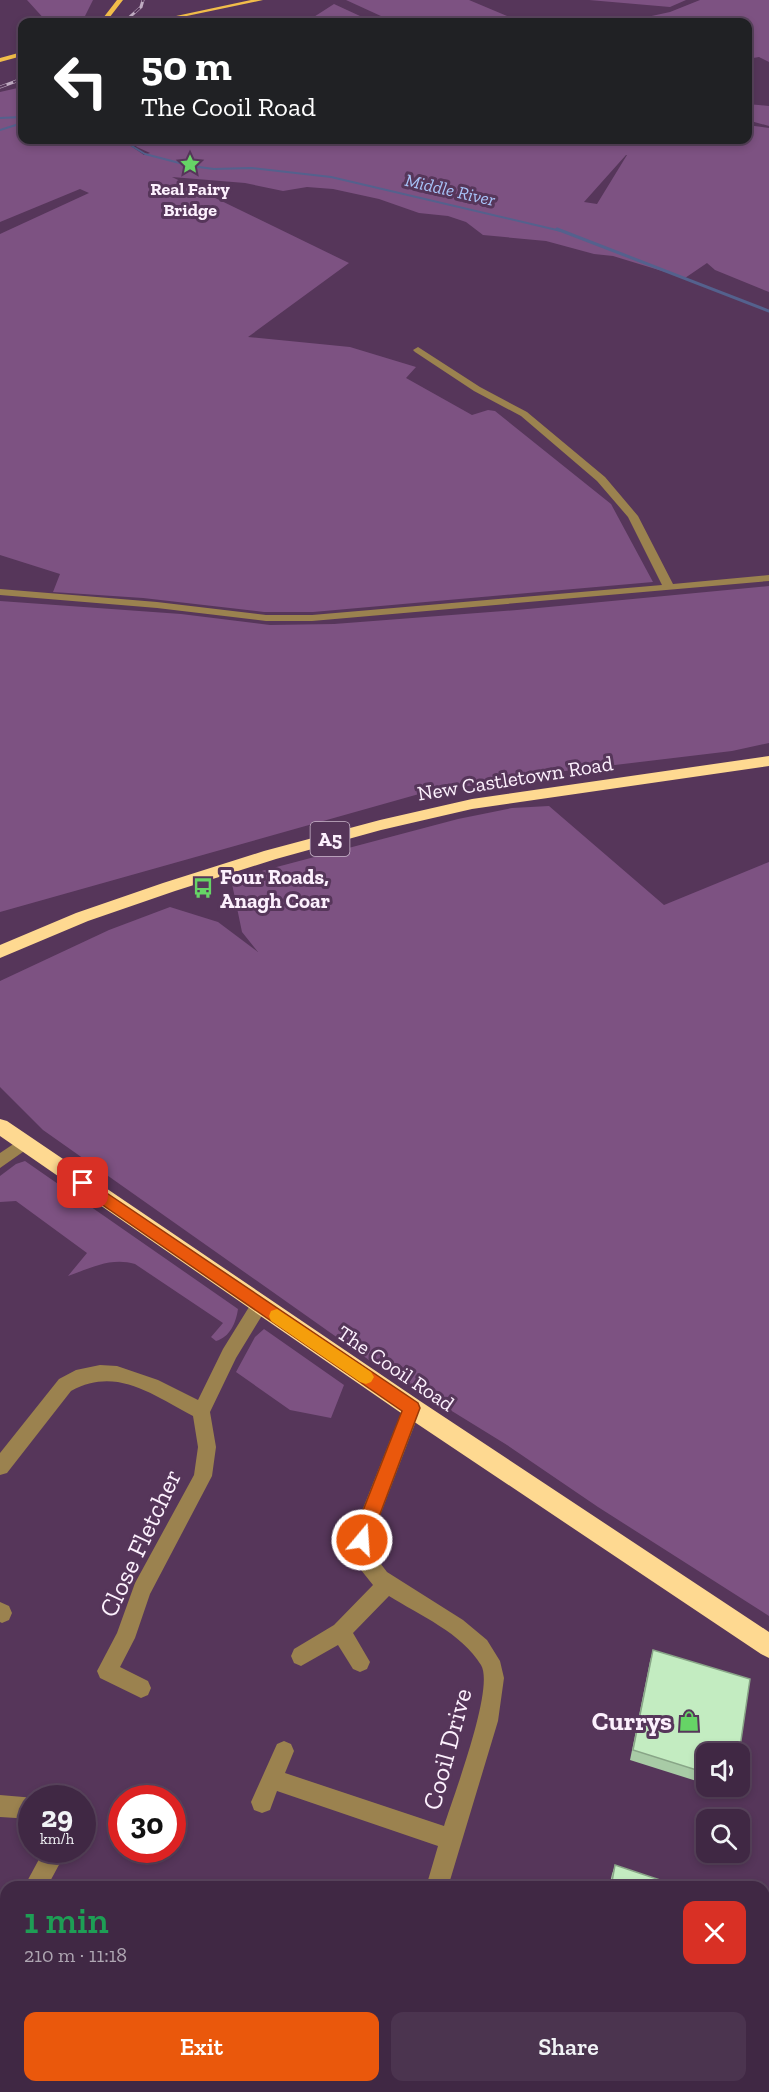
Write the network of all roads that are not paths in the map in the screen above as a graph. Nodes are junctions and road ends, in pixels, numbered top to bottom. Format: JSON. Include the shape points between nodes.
{"nodes":[{"id":1,"x":120,"y":0,"type":"edge"},
{"id":2,"x":260,"y":0,"type":"edge"},
{"id":3,"x":106,"y":18,"type":"edge"},
{"id":4,"x":171,"y":18,"type":"edge"},
{"id":5,"x":18,"y":55,"type":"edge"},
{"id":6,"x":0,"y":60,"type":"edge"},
{"id":7,"x":418,"y":350,"type":"dead end"},
{"id":8,"x":769,"y":578,"type":"edge"},
{"id":9,"x":669,"y":588,"type":"junction"},
{"id":10,"x":0,"y":592,"type":"edge"},
{"id":11,"x":769,"y":760,"type":"edge"},
{"id":12,"x":0,"y":952,"type":"edge"},
{"id":13,"x":0,"y":1126,"type":"edge"},
{"id":14,"x":24,"y":1143,"type":"junction"},
{"id":15,"x":0,"y":1162,"type":"edge"},
{"id":16,"x":260,"y":1304,"type":"junction"},
{"id":17,"x":412,"y":1408,"type":"junction"},
{"id":18,"x":201,"y":1411,"type":"junction"},
{"id":19,"x":0,"y":1467,"type":"edge"},
{"id":20,"x":386,"y":1585,"type":"junction"},
{"id":21,"x":341,"y":1632,"type":"junction"},
{"id":22,"x":769,"y":1646,"type":"edge"},
{"id":23,"x":301,"y":1656,"type":"dead end"},
{"id":24,"x":360,"y":1662,"type":"dead end"},
{"id":25,"x":141,"y":1688,"type":"dead end"},
{"id":26,"x":284,"y":1751,"type":"dead end"},
{"id":27,"x":272,"y":1779,"type":"junction"},
{"id":28,"x":262,"y":1802,"type":"dead end"},
{"id":29,"x":0,"y":1806,"type":"edge"},
{"id":30,"x":18,"y":1807,"type":"edge"},
{"id":31,"x":451,"y":1839,"type":"junction"},
{"id":32,"x":49,"y":1863,"type":"edge"},
{"id":33,"x":38,"y":1881,"type":"edge"},
{"id":34,"x":439,"y":1881,"type":"edge"}],
"edges":[{"from":1,"to":3,"type":"main road"},
{"from":2,"to":4,"type":"main road"},
{"from":5,"to":6,"type":"main road"},
{"from":7,"to":9,"type":"street","via":[[524,414],[601,478],[633,516]]},
{"from":8,"to":9,"type":"street"},
{"from":9,"to":10,"type":"street","via":[[312,618],[266,618]]},
{"from":11,"to":12,"type":"highway","name":"New Castletown Road","number":"A5","via":[[472,804],[380,825],[270,855],[82,917]]},
{"from":13,"to":14,"type":"highway","name":"The Cooil Road"},
{"from":14,"to":15,"type":"street"},
{"from":14,"to":16,"type":"highway","name":"The Cooil Road"},
{"from":16,"to":17,"type":"highway","name":"The Cooil Road"},
{"from":16,"to":18,"type":"street"},
{"from":17,"to":20,"type":"street","name":"Cooil Drive","via":[[362,1540],[369,1567]]},
{"from":17,"to":22,"type":"highway","name":"The Cooil Road"},
{"from":18,"to":19,"type":"street","via":[[125,1375],[110,1372],[77,1376],[65,1385]]},
{"from":18,"to":25,"type":"street","name":"Close Fletcher","via":[[207,1447],[203,1476],[142,1590],[107,1671]]},
{"from":20,"to":21,"type":"street"},
{"from":20,"to":31,"type":"street","name":"Cooil Drive","via":[[470,1639],[486,1652],[493,1668],[495,1680],[488,1716]]},
{"from":21,"to":23,"type":"street"},
{"from":21,"to":24,"type":"street"},
{"from":26,"to":27,"type":"street"},
{"from":27,"to":28,"type":"street"},
{"from":27,"to":31,"type":"street"},
{"from":29,"to":30,"type":"street"},
{"from":31,"to":34,"type":"street","name":"Cooil Drive"},
{"from":32,"to":33,"type":"street"}]}
